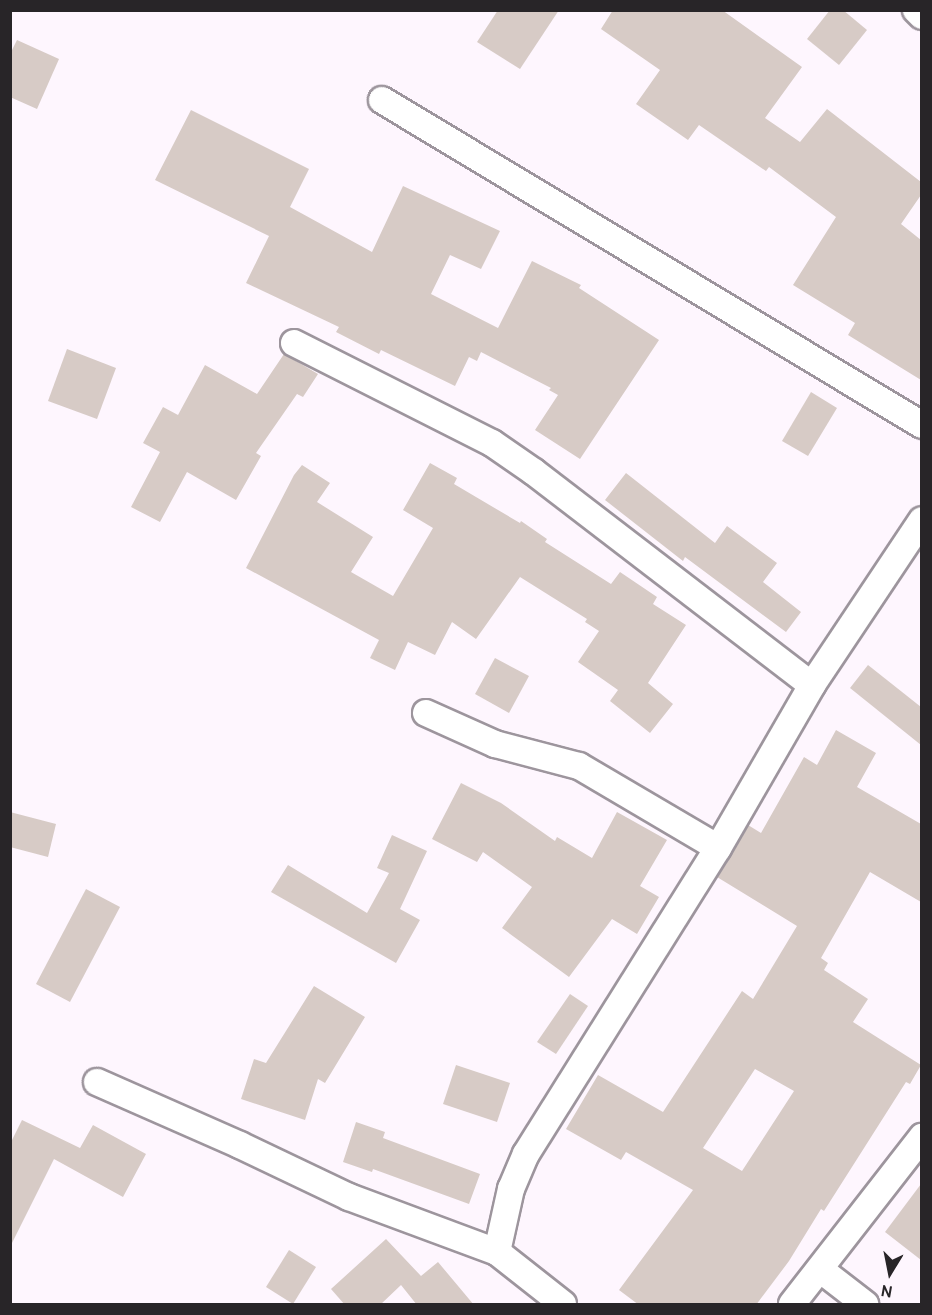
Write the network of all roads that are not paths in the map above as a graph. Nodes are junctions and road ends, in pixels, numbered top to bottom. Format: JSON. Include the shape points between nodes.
{"nodes":[{"id":1,"x":916,"y":10,"type":"edge"},
{"id":2,"x":921,"y":16,"type":"edge"},
{"id":3,"x":382,"y":100,"type":"dead end"},
{"id":4,"x":294,"y":343,"type":"dead end"},
{"id":5,"x":921,"y":425,"type":"edge"},
{"id":6,"x":921,"y":520,"type":"edge"},
{"id":7,"x":812,"y":685,"type":"junction"},
{"id":8,"x":426,"y":713,"type":"dead end"},
{"id":9,"x":718,"y":848,"type":"junction"},
{"id":10,"x":97,"y":1082,"type":"dead end"},
{"id":11,"x":921,"y":1137,"type":"edge"},
{"id":12,"x":497,"y":1252,"type":"junction"},
{"id":13,"x":821,"y":1270,"type":"junction"},
{"id":14,"x":563,"y":1305,"type":"edge"},
{"id":15,"x":792,"y":1305,"type":"edge"},
{"id":16,"x":865,"y":1305,"type":"edge"}],
"edges":[{"from":1,"to":2,"type":"street"},
{"from":3,"to":5,"type":"street"},
{"from":4,"to":7,"type":"street","via":[[492,443]]},
{"from":6,"to":7,"type":"street"},
{"from":7,"to":9,"type":"street"},
{"from":8,"to":9,"type":"street","via":[[495,744],[579,766]]},
{"from":9,"to":12,"type":"street","via":[[526,1154],[511,1189]]},
{"from":10,"to":12,"type":"street","via":[[349,1197]]},
{"from":11,"to":13,"type":"street"},
{"from":12,"to":14,"type":"street"},
{"from":13,"to":15,"type":"street"},
{"from":13,"to":16,"type":"street"}]}
